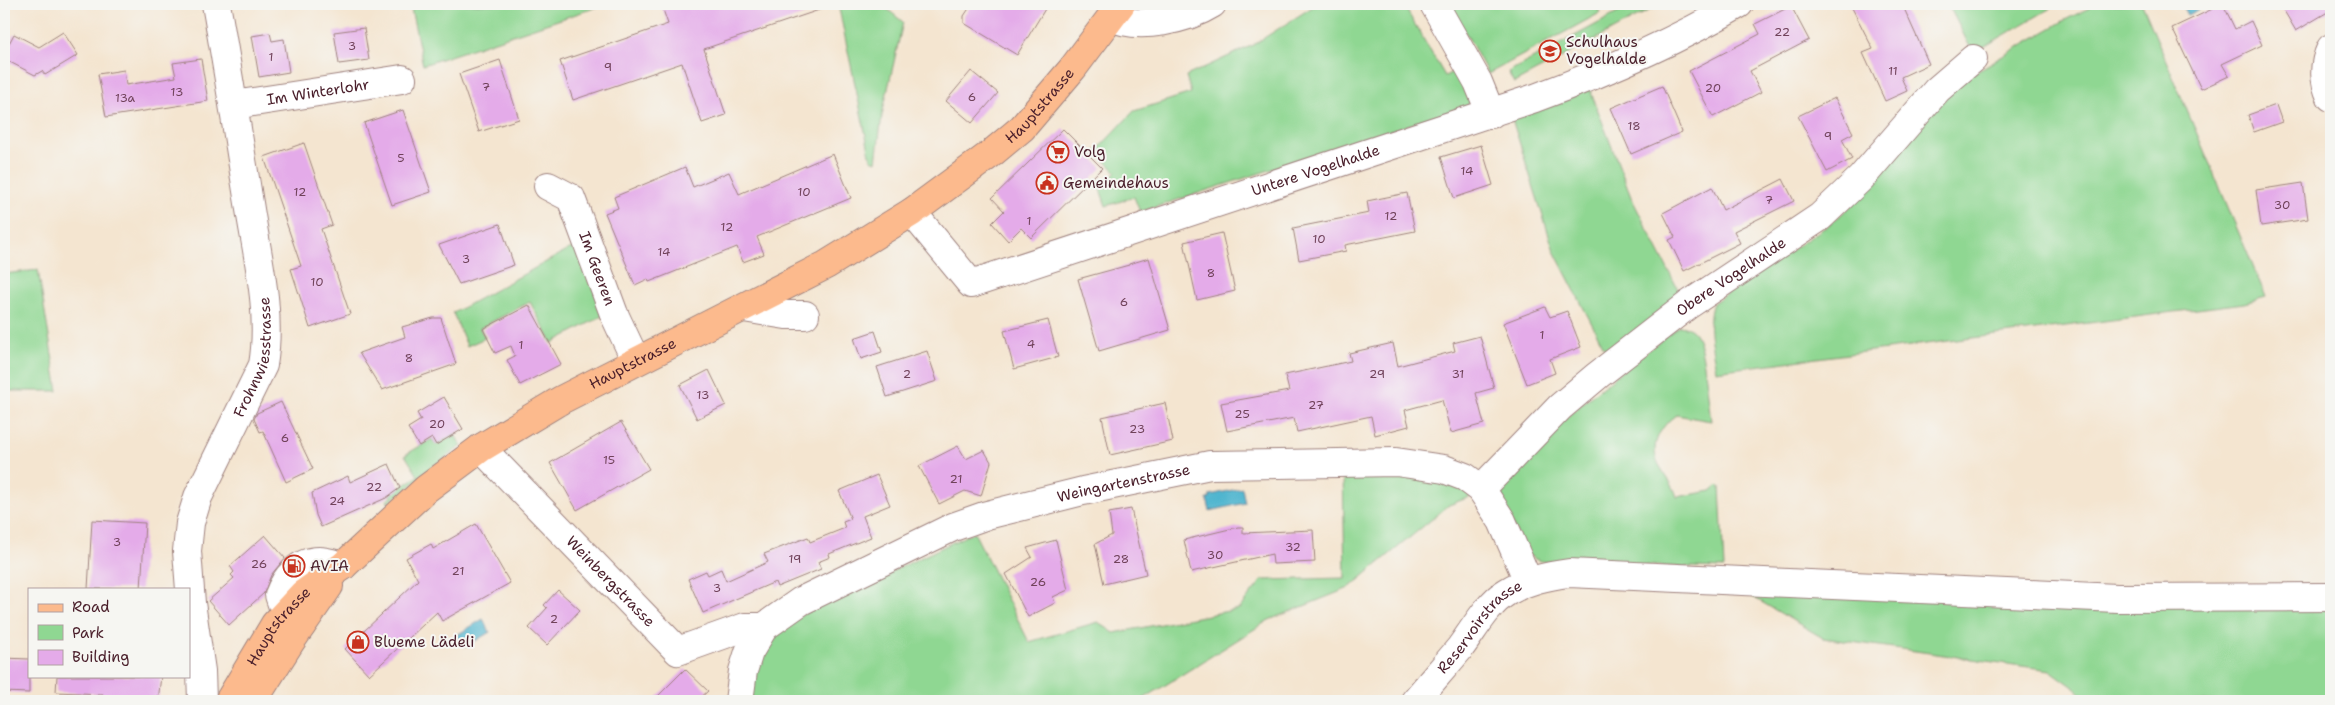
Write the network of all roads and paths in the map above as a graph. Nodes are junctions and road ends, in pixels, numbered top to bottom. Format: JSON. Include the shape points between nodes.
{"nodes":[{"id":1,"x":216,"y":4,"type":"edge"},
{"id":2,"x":1212,"y":4,"type":"edge"},
{"id":3,"x":1434,"y":4,"type":"edge"},
{"id":4,"x":1738,"y":4,"type":"edge"},
{"id":5,"x":1110,"y":7,"type":"edge"},
{"id":6,"x":2331,"y":48,"type":"edge"},
{"id":7,"x":1973,"y":59,"type":"dead end"},
{"id":8,"x":402,"y":79,"type":"dead end"},
{"id":9,"x":2331,"y":97,"type":"edge"},
{"id":10,"x":234,"y":105,"type":"junction"},
{"id":11,"x":1491,"y":114,"type":"junction"},
{"id":12,"x":548,"y":186,"type":"dead end"},
{"id":13,"x":912,"y":212,"type":"junction"},
{"id":14,"x":744,"y":308,"type":"junction"},
{"id":15,"x":805,"y":315,"type":"dead end"},
{"id":16,"x":636,"y":361,"type":"junction"},
{"id":17,"x":481,"y":448,"type":"junction"},
{"id":18,"x":1481,"y":489,"type":"junction"},
{"id":19,"x":1528,"y":581,"type":"junction"},
{"id":20,"x":190,"y":588,"type":"edge"},
{"id":21,"x":190,"y":590,"type":"edge"},
{"id":22,"x":2331,"y":597,"type":"edge"},
{"id":23,"x":293,"y":619,"type":"junction"},
{"id":24,"x":764,"y":626,"type":"junction"},
{"id":25,"x":202,"y":701,"type":"edge"},
{"id":26,"x":229,"y":701,"type":"edge"},
{"id":27,"x":253,"y":701,"type":"edge"},
{"id":28,"x":739,"y":701,"type":"edge"},
{"id":29,"x":1415,"y":701,"type":"edge"}],
"edges":[{"from":1,"to":10,"type":"street","name":"Frohnwiesstrasse"},
{"from":2,"to":5,"type":"street","via":[[1171,20],[1134,23],[1120,21]]},
{"from":3,"to":11,"type":"street","via":[[1478,82]]},
{"from":4,"to":11,"type":"street","name":"Untere Vogelhalde","via":[[1656,47],[1591,76]]},
{"from":5,"to":13,"type":"main road","name":"Hauptstrasse","via":[[1073,68],[1022,128]]},
{"from":6,"to":9,"type":"street","via":[[2324,68]]},
{"from":7,"to":18,"type":"street","name":"Obere Vogelhalde","via":[[1936,90],[1860,178],[1820,217],[1688,305],[1598,376],[1560,407]]},
{"from":8,"to":10,"type":"street","name":"Im Winterlohr"},
{"from":10,"to":20,"type":"street","name":"Frohnwiesstrasse","via":[[260,264],[266,348],[263,365],[198,497],[190,523],[187,551]]},
{"from":11,"to":13,"type":"street","name":"Untere Vogelhalde","via":[[971,284]]},
{"from":12,"to":16,"type":"street","name":"Im Geeren","via":[[571,198],[614,314]]},
{"from":13,"to":14,"type":"main road","name":"Hauptstrasse","via":[[826,265]]},
{"from":14,"to":15,"type":"street"},
{"from":14,"to":16,"type":"main road","name":"Hauptstrasse"},
{"from":16,"to":17,"type":"main road","name":"Hauptstrasse","via":[[561,400]]},
{"from":17,"to":23,"type":"main road","name":"Hauptstrasse","via":[[408,504],[342,566],[303,594]]},
{"from":17,"to":24,"type":"street","name":"Weinbergstrasse","via":[[678,651],[745,627]]},
{"from":18,"to":19,"type":"street","name":"Weingartenstrasse","via":[[1502,521]]},
{"from":18,"to":24,"type":"street","name":"Weingartenstrasse","via":[[1465,477],[1444,469],[1396,462],[1210,465],[1167,473],[987,515],[801,601]]},
{"from":19,"to":22,"type":"street","name":"Reservoirstrasse","via":[[1569,573],[2117,598]]},
{"from":19,"to":29,"type":"street","name":"Reservoirstrasse","via":[[1505,593],[1482,616]]},
{"from":21,"to":25,"type":"street","name":"Frohnwiesstrasse"},
{"from":23,"to":26,"type":"main road","name":"Hauptstrasse","via":[[275,624]]},
{"from":23,"to":27,"type":"main road","name":"Hauptstrasse"},
{"from":24,"to":28,"type":"street","name":"Weingartenstrasse","via":[[749,652]]}]}
